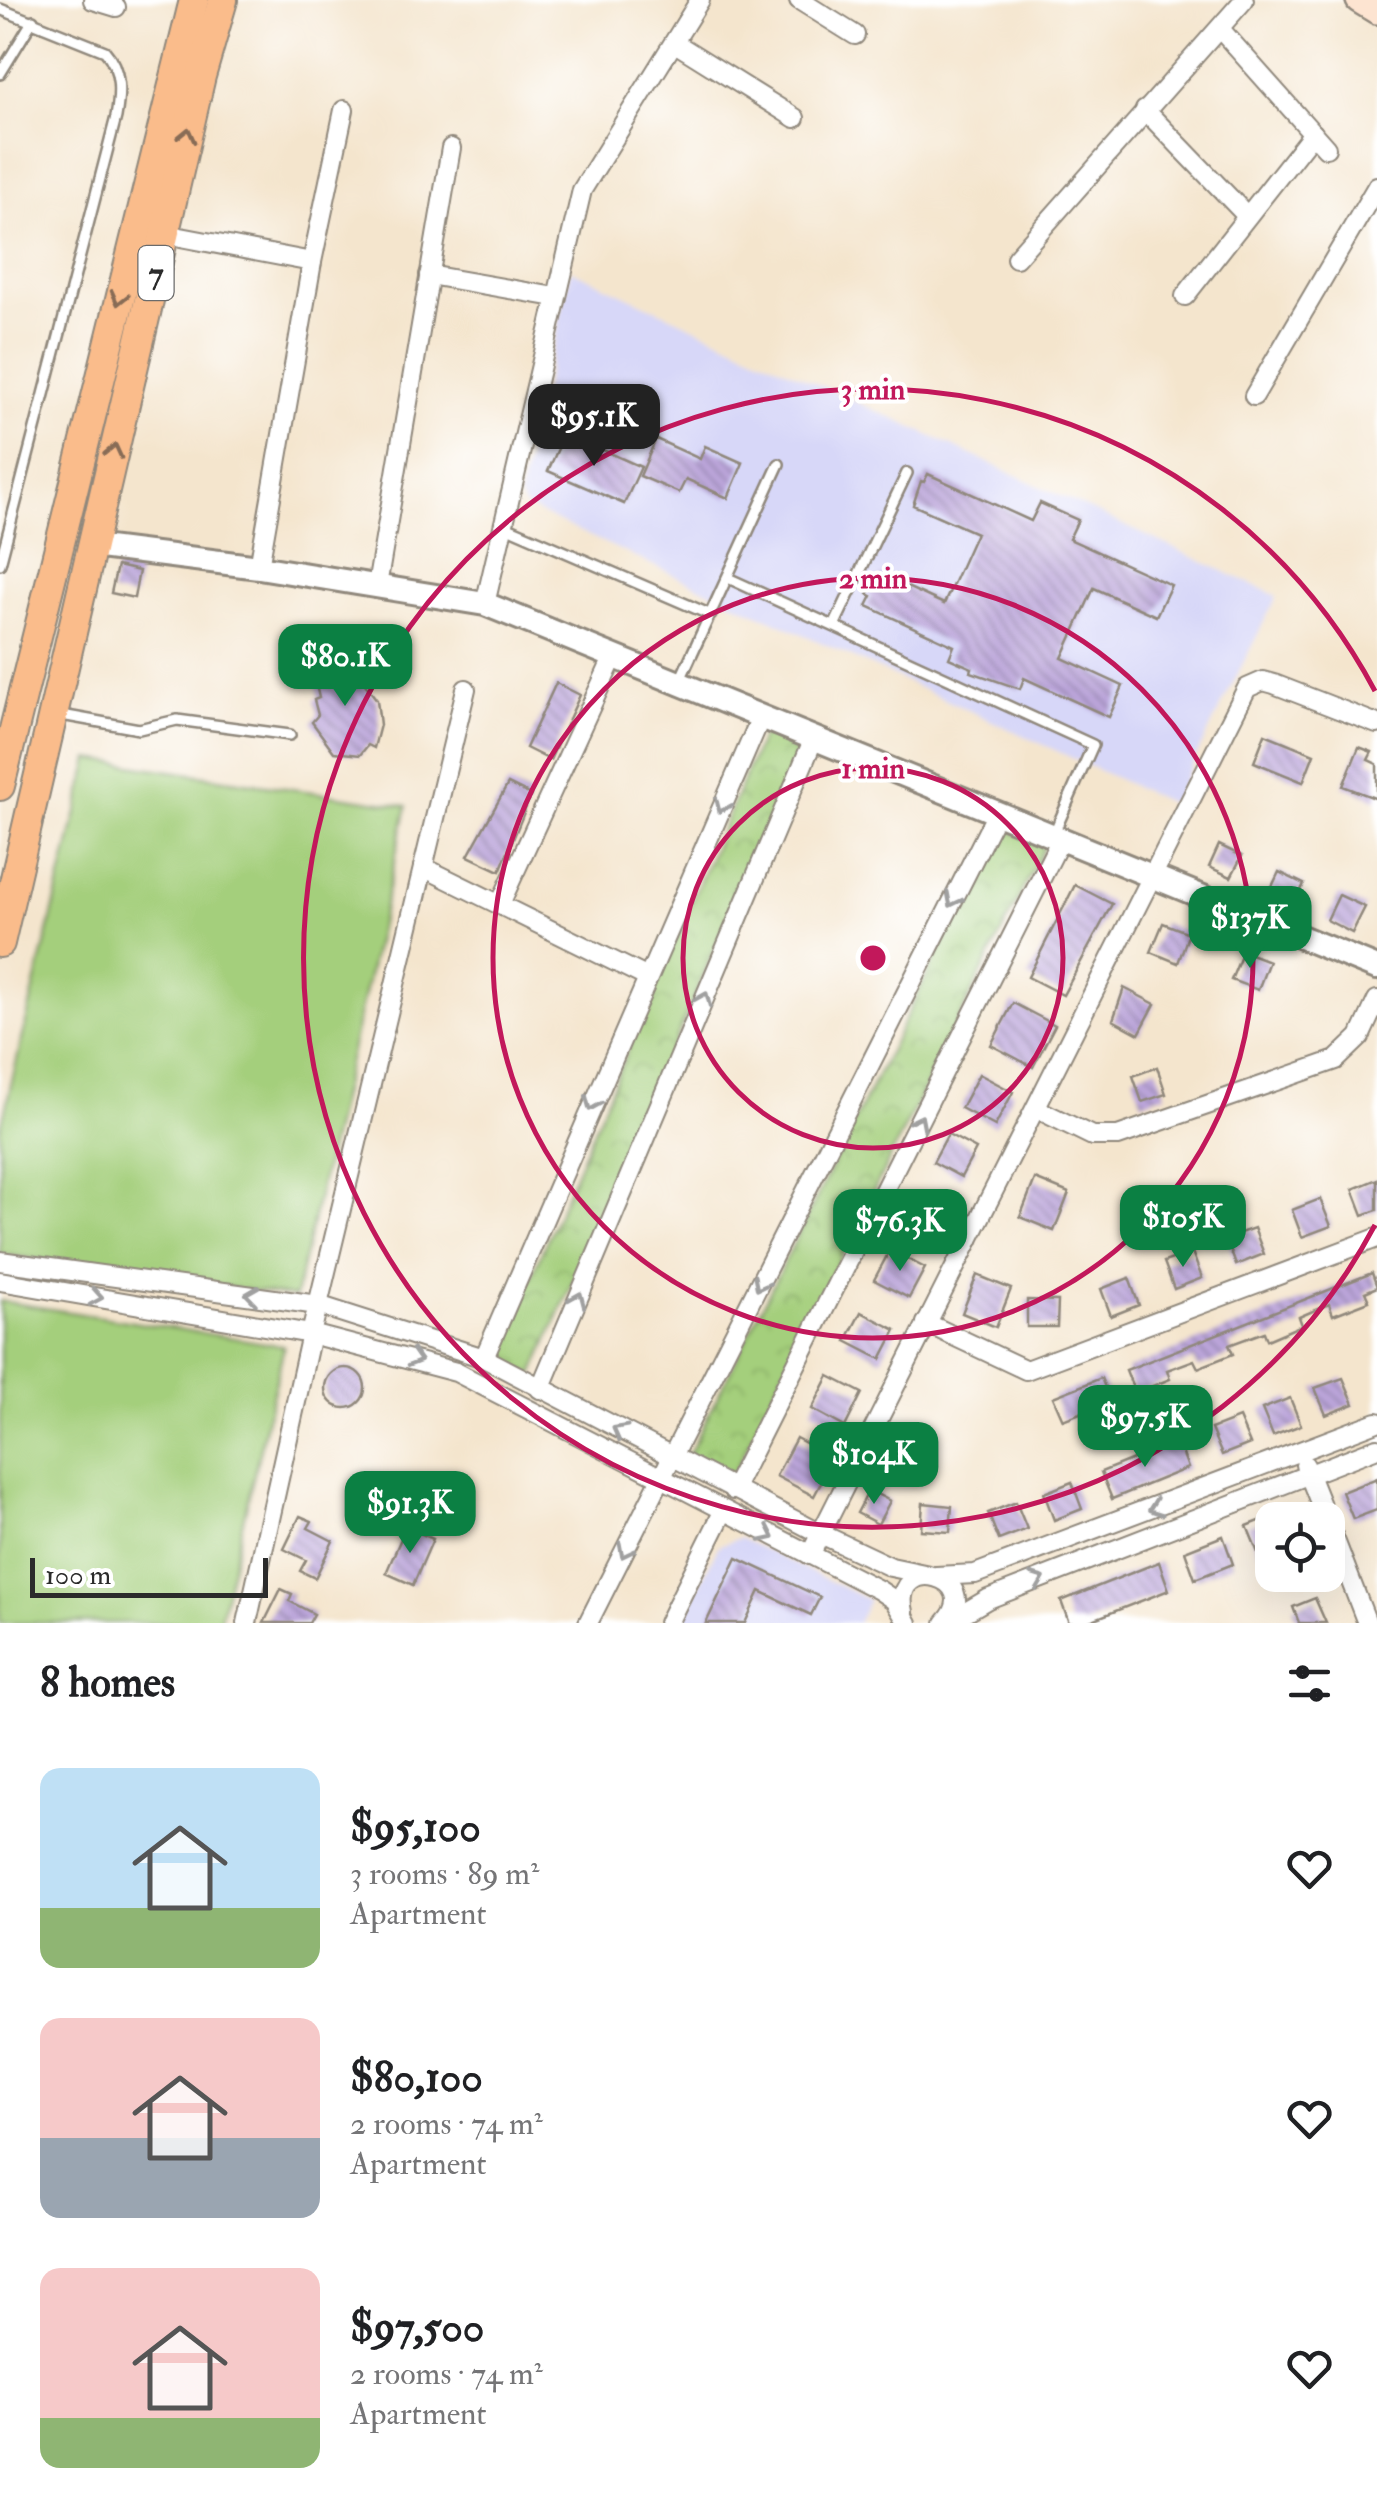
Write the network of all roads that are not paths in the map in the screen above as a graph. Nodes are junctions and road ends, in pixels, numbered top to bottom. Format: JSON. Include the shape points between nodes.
{"nodes":[{"id":1,"x":93,"y":0,"type":"edge"},
{"id":2,"x":194,"y":0,"type":"edge"},
{"id":3,"x":223,"y":0,"type":"edge"},
{"id":4,"x":700,"y":0,"type":"edge"},
{"id":5,"x":799,"y":0,"type":"edge"},
{"id":6,"x":1244,"y":0,"type":"edge"},
{"id":7,"x":1359,"y":0,"type":"edge"},
{"id":8,"x":116,"y":7,"type":"dead end"},
{"id":9,"x":0,"y":8,"type":"edge"},
{"id":10,"x":1377,"y":11,"type":"edge"},
{"id":11,"x":33,"y":20,"type":"junction"},
{"id":12,"x":1220,"y":30,"type":"junction"},
{"id":13,"x":854,"y":36,"type":"dead end"},
{"id":14,"x":675,"y":42,"type":"junction"},
{"id":15,"x":0,"y":74,"type":"edge"},
{"id":16,"x":344,"y":110,"type":"dead end"},
{"id":17,"x":1145,"y":110,"type":"junction"},
{"id":18,"x":796,"y":118,"type":"dead end"},
{"id":19,"x":452,"y":148,"type":"dead end"},
{"id":20,"x":1377,"y":186,"type":"edge"},
{"id":21,"x":1246,"y":215,"type":"junction"},
{"id":22,"x":165,"y":234,"type":"junction"},
{"id":23,"x":1016,"y":258,"type":"dead end"},
{"id":24,"x":312,"y":262,"type":"junction"},
{"id":25,"x":429,"y":275,"type":"junction"},
{"id":26,"x":1185,"y":296,"type":"dead end"},
{"id":27,"x":555,"y":297,"type":"junction"},
{"id":28,"x":1254,"y":396,"type":"dead end"},
{"id":29,"x":779,"y":464,"type":"dead end"},
{"id":30,"x":907,"y":474,"type":"dead end"},
{"id":31,"x":503,"y":525,"type":"junction"},
{"id":32,"x":62,"y":531,"type":"junction"},
{"id":33,"x":92,"y":546,"type":"junction"},
{"id":34,"x":0,"y":564,"type":"edge"},
{"id":35,"x":259,"y":567,"type":"junction"},
{"id":36,"x":728,"y":578,"type":"junction"},
{"id":37,"x":377,"y":586,"type":"junction"},
{"id":38,"x":485,"y":604,"type":"junction"},
{"id":39,"x":711,"y":615,"type":"junction"},
{"id":40,"x":834,"y":626,"type":"junction"},
{"id":41,"x":614,"y":656,"type":"junction"},
{"id":42,"x":678,"y":682,"type":"junction"},
{"id":43,"x":466,"y":689,"type":"dead end"},
{"id":44,"x":19,"y":705,"type":"junction"},
{"id":45,"x":53,"y":713,"type":"junction"},
{"id":46,"x":761,"y":716,"type":"junction"},
{"id":47,"x":1377,"y":724,"type":"edge"},
{"id":48,"x":290,"y":735,"type":"dead end"},
{"id":49,"x":814,"y":738,"type":"junction"},
{"id":50,"x":0,"y":786,"type":"edge"},
{"id":51,"x":997,"y":813,"type":"junction"},
{"id":52,"x":1057,"y":837,"type":"junction"},
{"id":53,"x":422,"y":867,"type":"junction"},
{"id":54,"x":1151,"y":876,"type":"junction"},
{"id":55,"x":500,"y":904,"type":"junction"},
{"id":56,"x":0,"y":943,"type":"edge"},
{"id":57,"x":1377,"y":968,"type":"edge"},
{"id":58,"x":646,"y":977,"type":"junction"},
{"id":59,"x":1377,"y":1000,"type":"edge"},
{"id":60,"x":1037,"y":1109,"type":"junction"},
{"id":61,"x":881,"y":1197,"type":"junction"},
{"id":62,"x":1377,"y":1238,"type":"edge"},
{"id":63,"x":969,"y":1240,"type":"junction"},
{"id":64,"x":0,"y":1261,"type":"edge"},
{"id":65,"x":0,"y":1281,"type":"edge"},
{"id":66,"x":318,"y":1305,"type":"junction"},
{"id":67,"x":926,"y":1323,"type":"junction"},
{"id":68,"x":311,"y":1334,"type":"junction"},
{"id":69,"x":484,"y":1358,"type":"junction"},
{"id":70,"x":540,"y":1389,"type":"junction"},
{"id":71,"x":1377,"y":1422,"type":"edge"},
{"id":72,"x":1377,"y":1448,"type":"edge"},
{"id":73,"x":1302,"y":1454,"type":"junction"},
{"id":74,"x":672,"y":1459,"type":"junction"},
{"id":75,"x":1309,"y":1475,"type":"junction"},
{"id":76,"x":662,"y":1478,"type":"junction"},
{"id":77,"x":734,"y":1490,"type":"junction"},
{"id":78,"x":1320,"y":1502,"type":"edge"},
{"id":79,"x":723,"y":1512,"type":"junction"},
{"id":80,"x":819,"y":1533,"type":"junction"},
{"id":81,"x":810,"y":1555,"type":"junction"},
{"id":82,"x":1345,"y":1566,"type":"edge"},
{"id":83,"x":932,"y":1576,"type":"junction"},
{"id":84,"x":908,"y":1620,"type":"edge"},
{"id":85,"x":947,"y":1622,"type":"edge"},
{"id":86,"x":247,"y":1623,"type":"edge"},
{"id":87,"x":588,"y":1623,"type":"edge"},
{"id":88,"x":668,"y":1623,"type":"edge"},
{"id":89,"x":1368,"y":1623,"type":"edge"}],
"edges":[{"from":1,"to":8,"type":"street"},
{"from":2,"to":32,"type":"highway","number":"7","one_way":true},
{"from":22,"to":3,"type":"highway","number":"7","one_way":true},
{"from":4,"to":14,"type":"street"},
{"from":5,"to":13,"type":"street"},
{"from":6,"to":12,"type":"street"},
{"from":7,"to":10,"type":"main road"},
{"from":9,"to":11,"type":"lane"},
{"from":11,"to":15,"type":"lane"},
{"from":11,"to":34,"type":"lane","via":[[105,52],[117,72],[118,102]]},
{"from":12,"to":17,"type":"street"},
{"from":12,"to":21,"type":"street","via":[[1320,140]]},
{"from":14,"to":18,"type":"street"},
{"from":14,"to":27,"type":"street","via":[[582,190]]},
{"from":16,"to":24,"type":"street"},
{"from":17,"to":21,"type":"street"},
{"from":17,"to":23,"type":"street"},
{"from":19,"to":25,"type":"street"},
{"from":20,"to":28,"type":"street"},
{"from":21,"to":26,"type":"street"},
{"from":22,"to":24,"type":"street"},
{"from":33,"to":22,"type":"highway","number":"7","one_way":true},
{"from":24,"to":35,"type":"street"},
{"from":25,"to":27,"type":"street"},
{"from":25,"to":37,"type":"street"},
{"from":27,"to":31,"type":"street"},
{"from":29,"to":36,"type":"lane"},
{"from":30,"to":40,"type":"lane"},
{"from":31,"to":38,"type":"street"},
{"from":31,"to":39,"type":"lane"},
{"from":32,"to":33,"type":"highway"},
{"from":32,"to":44,"type":"highway","number":"7"},
{"from":33,"to":35,"type":"street"},
{"from":33,"to":45,"type":"highway","number":"7"},
{"from":35,"to":37,"type":"street"},
{"from":36,"to":39,"type":"lane"},
{"from":36,"to":40,"type":"lane"},
{"from":37,"to":38,"type":"street"},
{"from":38,"to":41,"type":"street"},
{"from":39,"to":42,"type":"lane"},
{"from":40,"to":52,"type":"lane","via":[[1093,745]]},
{"from":41,"to":42,"type":"street"},
{"from":41,"to":55,"type":"street"},
{"from":42,"to":46,"type":"street"},
{"from":43,"to":53,"type":"street"},
{"from":44,"to":45,"type":"highway"},
{"from":44,"to":50,"type":"highway","number":"7"},
{"from":45,"to":48,"type":"lane","via":[[140,728],[178,720]]},
{"from":45,"to":56,"type":"highway","number":"7"},
{"from":46,"to":49,"type":"street"},
{"from":46,"to":58,"type":"street","one_way":true},
{"from":47,"to":54,"type":"street","via":[[1256,682]]},
{"from":49,"to":51,"type":"street"},
{"from":70,"to":49,"type":"street","one_way":true},
{"from":51,"to":52,"type":"street"},
{"from":51,"to":74,"type":"street","one_way":true},
{"from":52,"to":54,"type":"street"},
{"from":61,"to":52,"type":"street","one_way":true},
{"from":53,"to":55,"type":"street"},
{"from":53,"to":66,"type":"street"},
{"from":54,"to":57,"type":"street"},
{"from":54,"to":60,"type":"street"},
{"from":55,"to":58,"type":"street"},
{"from":58,"to":69,"type":"street","one_way":true},
{"from":59,"to":60,"type":"street","via":[[1360,1037],[1336,1060],[1118,1136],[1092,1136]]},
{"from":60,"to":63,"type":"street"},
{"from":61,"to":63,"type":"street"},
{"from":61,"to":77,"type":"street"},
{"from":62,"to":67,"type":"street","via":[[1026,1370]]},
{"from":63,"to":67,"type":"street"},
{"from":66,"to":64,"type":"street","one_way":true},
{"from":65,"to":68,"type":"street","one_way":true},
{"from":66,"to":68,"type":"street"},
{"from":66,"to":69,"type":"street"},
{"from":67,"to":80,"type":"street"},
{"from":68,"to":76,"type":"street","one_way":true,"via":[[456,1372]]},
{"from":68,"to":86,"type":"street"},
{"from":69,"to":70,"type":"street"},
{"from":74,"to":70,"type":"street","one_way":true},
{"from":71,"to":73,"type":"street"},
{"from":72,"to":75,"type":"street"},
{"from":73,"to":75,"type":"street"},
{"from":73,"to":83,"type":"street","one_way":true,"via":[[975,1574]]},
{"from":74,"to":76,"type":"street"},
{"from":74,"to":77,"type":"street"},
{"from":75,"to":78,"type":"street"},
{"from":85,"to":75,"type":"street","one_way":true,"via":[[988,1599]]},
{"from":76,"to":79,"type":"street"},
{"from":76,"to":87,"type":"street","one_way":true},
{"from":77,"to":80,"type":"street"},
{"from":79,"to":81,"type":"street","one_way":true},
{"from":79,"to":88,"type":"street"},
{"from":80,"to":81,"type":"street"},
{"from":80,"to":83,"type":"street","via":[[891,1567]]},
{"from":81,"to":84,"type":"street","via":[[879,1590]]},
{"from":82,"to":89,"type":"street"},
{"from":83,"to":84,"type":"street","via":[[914,1579],[904,1590]]},
{"from":83,"to":85,"type":"street","via":[[953,1590]]}]}
